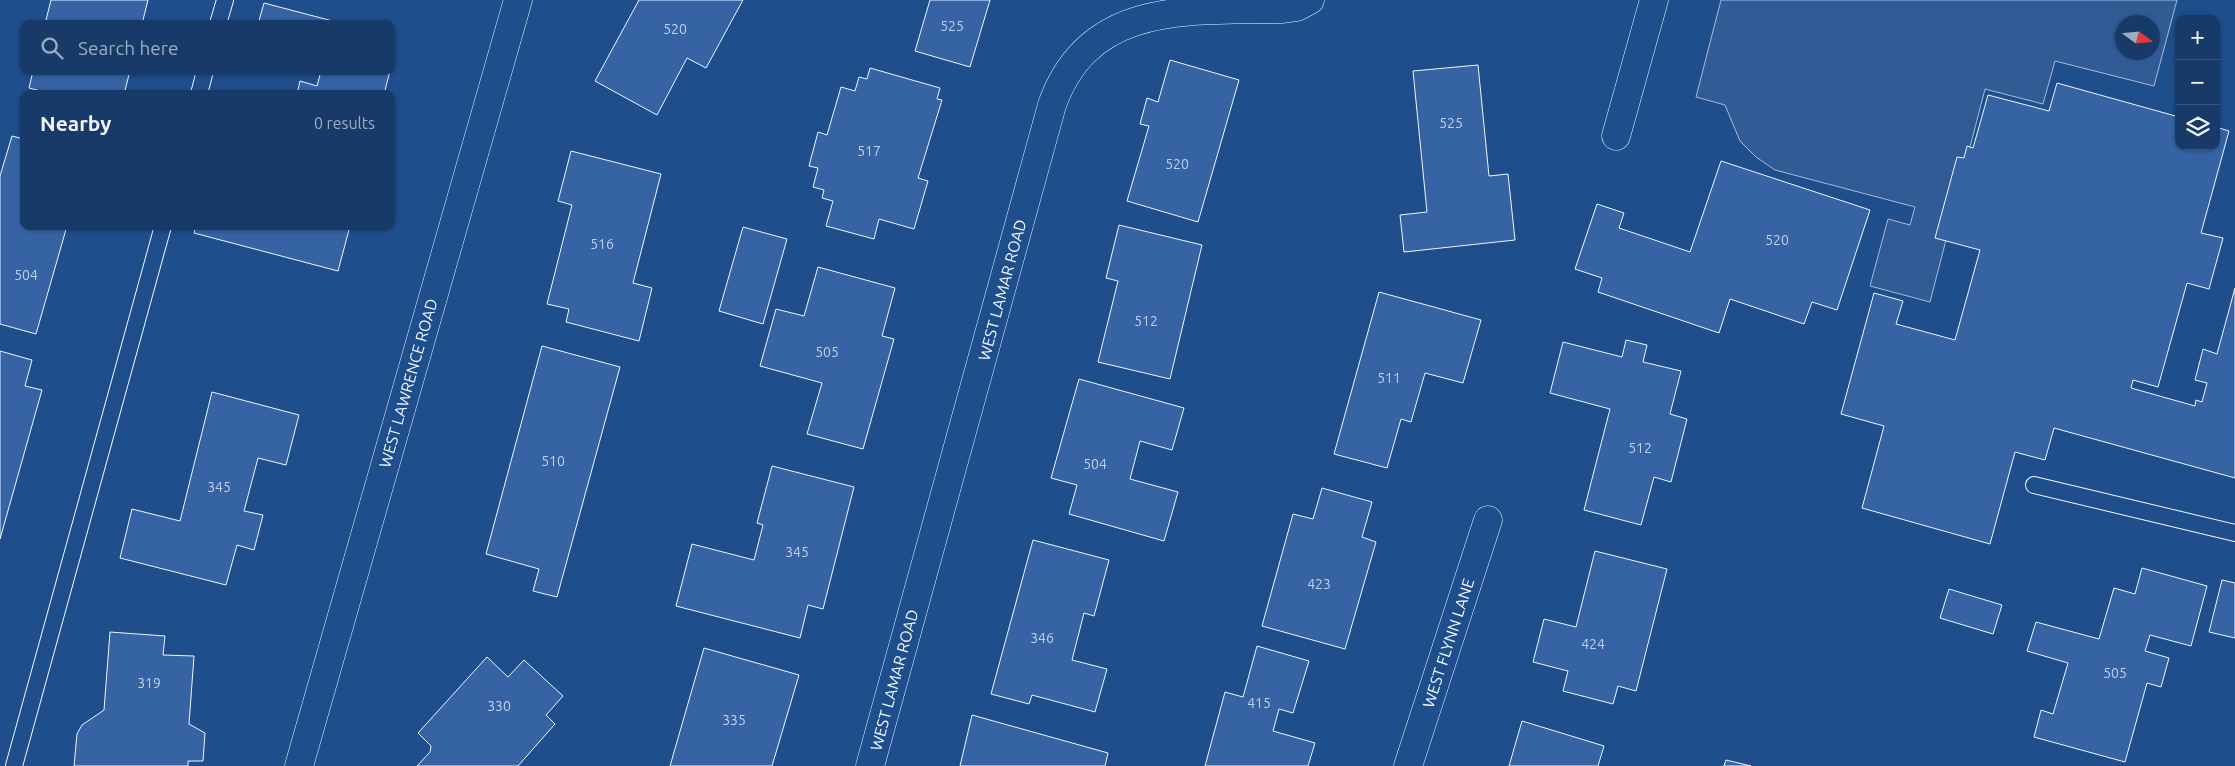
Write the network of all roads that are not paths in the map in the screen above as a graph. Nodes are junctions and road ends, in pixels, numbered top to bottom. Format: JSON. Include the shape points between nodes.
{"nodes":[{"id":1,"x":225,"y":0,"type":"edge"},
{"id":2,"x":518,"y":0,"type":"edge"},
{"id":3,"x":1310,"y":0,"type":"edge"},
{"id":4,"x":1654,"y":0,"type":"edge"},
{"id":5,"x":219,"y":20,"type":"edge"},
{"id":6,"x":204,"y":75,"type":"edge"},
{"id":7,"x":200,"y":90,"type":"edge"},
{"id":8,"x":1616,"y":136,"type":"dead end"},
{"id":9,"x":162,"y":230,"type":"edge"},
{"id":10,"x":2034,"y":486,"type":"dead end"},
{"id":11,"x":1488,"y":520,"type":"dead end"},
{"id":12,"x":2235,"y":533,"type":"edge"},
{"id":13,"x":14,"y":766,"type":"edge"},
{"id":14,"x":299,"y":766,"type":"edge"},
{"id":15,"x":870,"y":766,"type":"edge"},
{"id":16,"x":1408,"y":766,"type":"edge"}],
"edges":[{"from":1,"to":5,"type":"lane"},
{"from":2,"to":14,"type":"street","name":"WEST LAWRENCE ROAD"},
{"from":3,"to":15,"type":"street","name":"WEST LAMAR ROAD","via":[[1297,7],[1283,9],[1174,11],[1143,15],[1099,37],[1064,76],[1052,105]]},
{"from":4,"to":8,"type":"street"},
{"from":6,"to":7,"type":"lane"},
{"from":9,"to":13,"type":"lane"},
{"from":10,"to":12,"type":"lane"},
{"from":11,"to":16,"type":"street","name":"WEST FLYNN LANE"}]}
